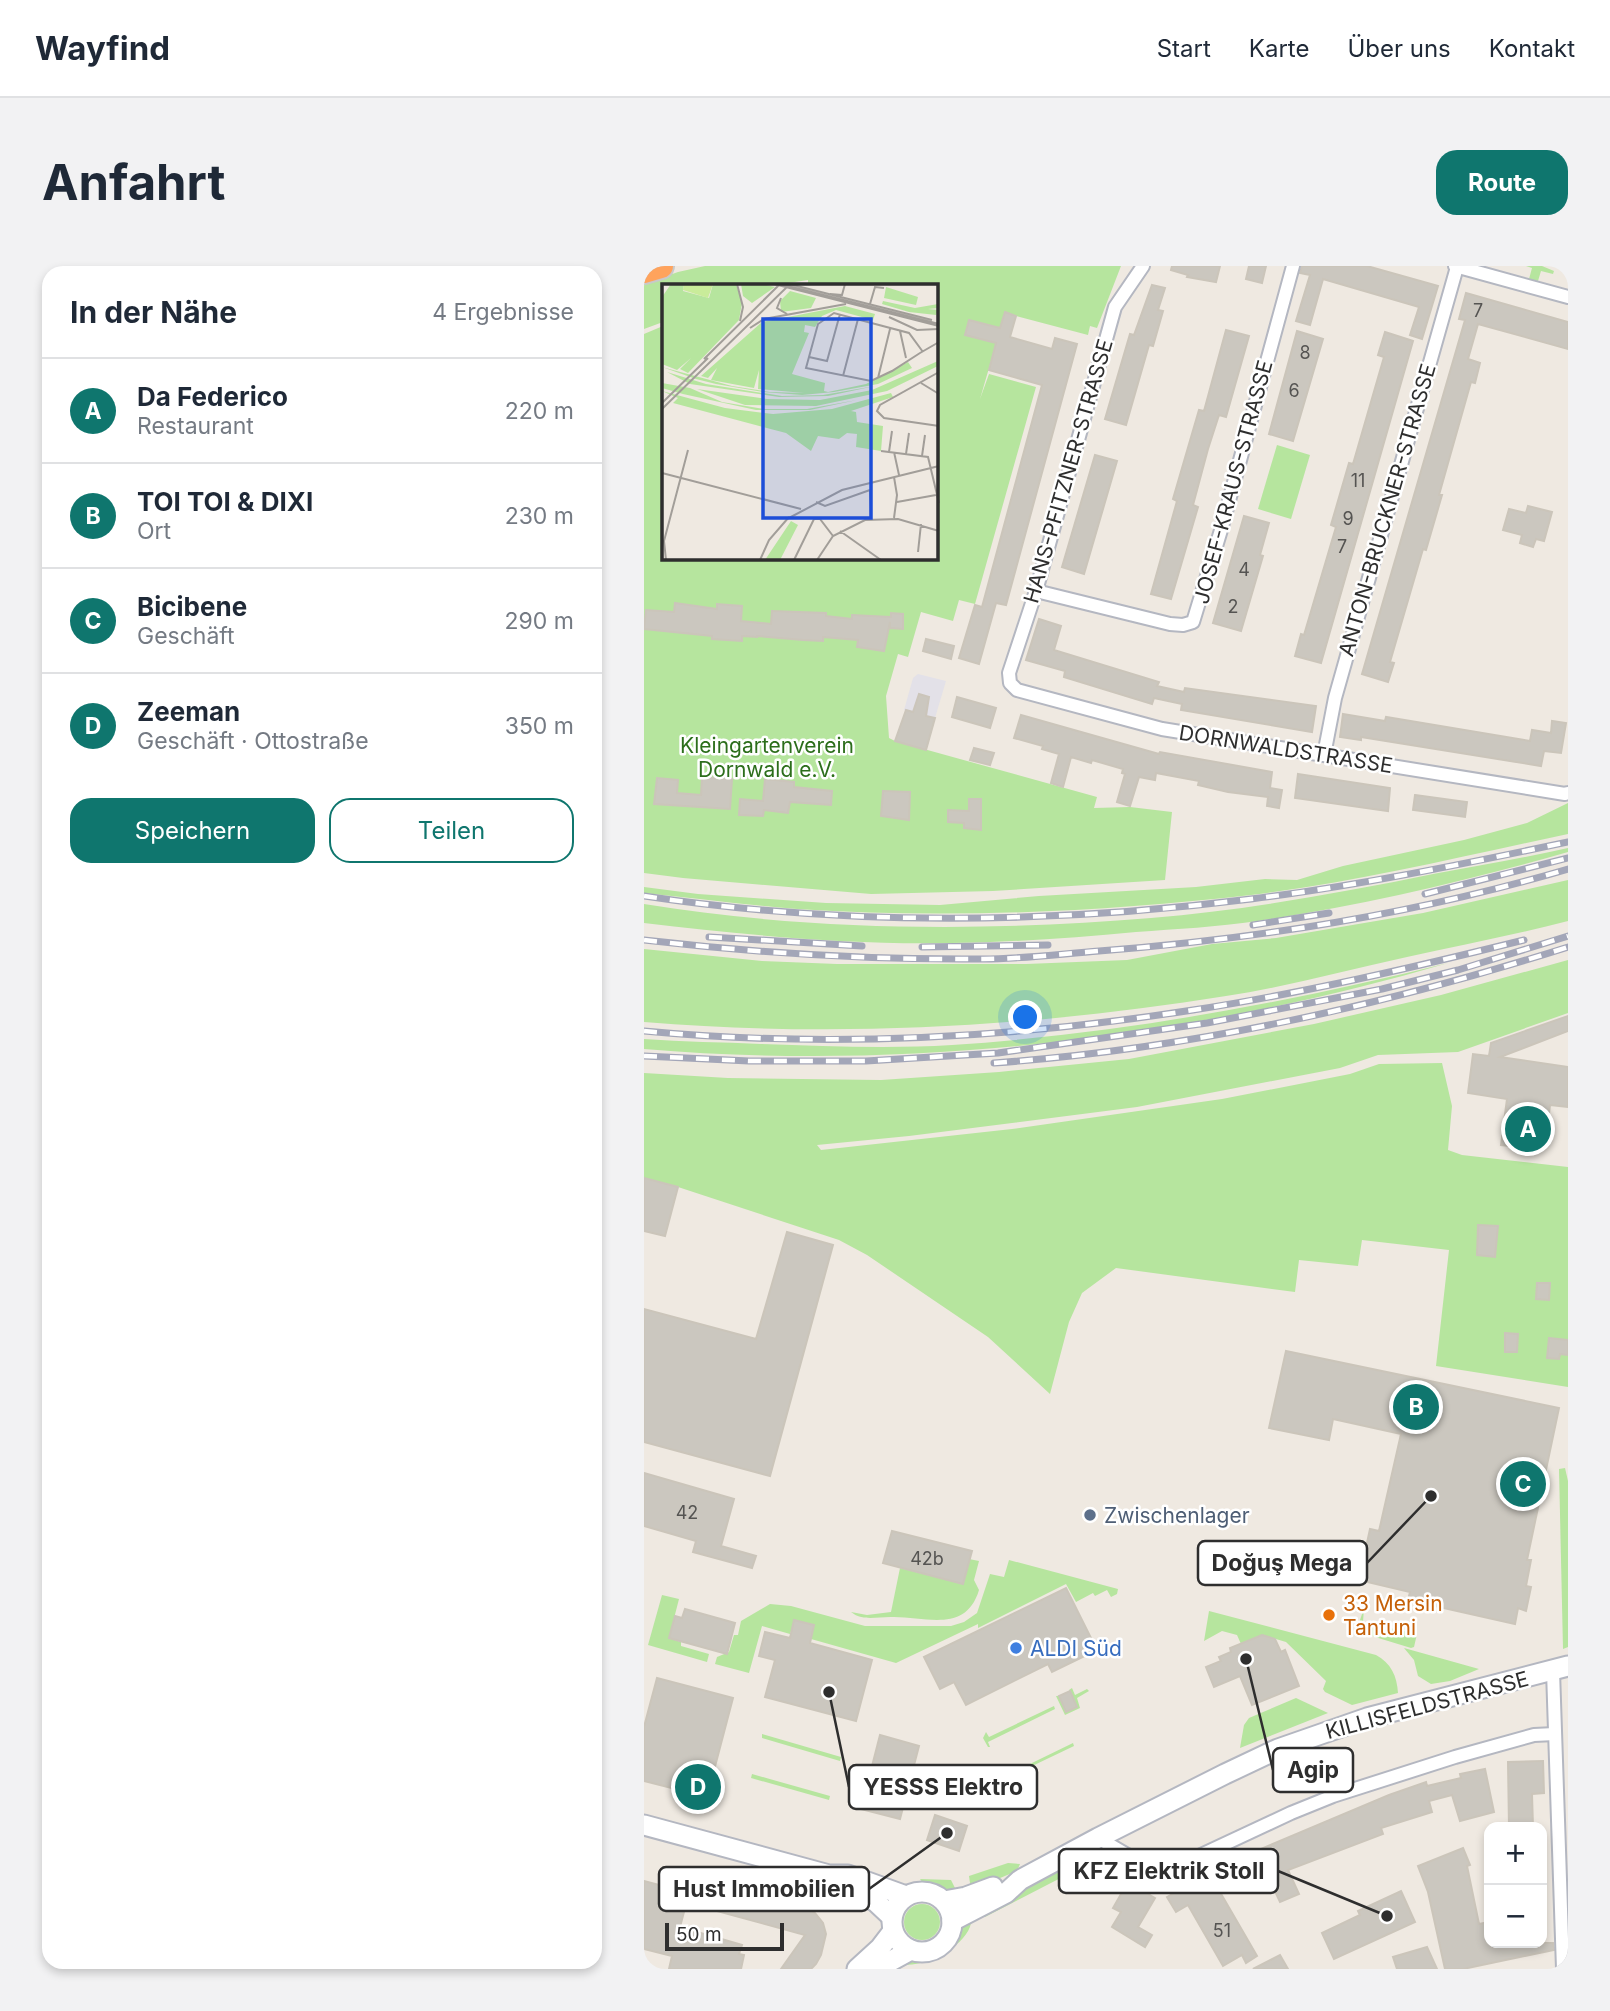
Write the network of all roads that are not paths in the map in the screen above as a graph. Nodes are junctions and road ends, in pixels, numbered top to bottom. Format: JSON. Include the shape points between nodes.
{"nodes":[{"id":1,"x":661,"y":266,"type":"edge"},
{"id":2,"x":1143,"y":266,"type":"edge"},
{"id":3,"x":1293,"y":266,"type":"edge"},
{"id":4,"x":1456,"y":266,"type":"edge"},
{"id":5,"x":644,"y":271,"type":"edge"},
{"id":6,"x":1568,"y":297,"type":"edge"},
{"id":7,"x":1036,"y":591,"type":"junction"},
{"id":8,"x":1010,"y":683,"type":"joint"},
{"id":9,"x":1324,"y":755,"type":"junction"},
{"id":10,"x":1568,"y":793,"type":"edge"},
{"id":11,"x":1560,"y":1668,"type":"edge"},
{"id":12,"x":1555,"y":1734,"type":"junction"},
{"id":13,"x":644,"y":1825,"type":"edge"},
{"id":14,"x":1098,"y":1838,"type":"junction"},
{"id":15,"x":828,"y":1875,"type":"junction"},
{"id":16,"x":1020,"y":1880,"type":"junction"},
{"id":17,"x":906,"y":1896,"type":"junction"},
{"id":18,"x":943,"y":1901,"type":"junction"},
{"id":19,"x":952,"y":1921,"type":"junction"},
{"id":20,"x":892,"y":1924,"type":"junction"},
{"id":21,"x":911,"y":1950,"type":"junction"},
{"id":22,"x":857,"y":1969,"type":"edge"},
{"id":23,"x":876,"y":1969,"type":"edge"},
{"id":24,"x":1563,"y":1969,"type":"edge"}],
"edges":[{"from":1,"to":5,"type":"highway"},
{"from":2,"to":7,"type":"street","name":"HANS-PFITZNER-STRASSE","via":[[1115,307]]},
{"from":3,"to":7,"type":"street","name":"JOSEF-KRAUS-STRASSE","via":[[1193,622],[1170,624]]},
{"from":4,"to":6,"type":"street"},
{"from":4,"to":9,"type":"street","name":"ANTON-BRUCKNER-STRASSE","via":[[1338,686]]},
{"from":7,"to":8,"type":"street","name":"HANS-PFITZNER-STRASSE","via":[[1009,673]]},
{"from":8,"to":9,"type":"street","name":"DORNWALDSTRASSE","via":[[1017,690],[1162,729]]},
{"from":9,"to":10,"type":"street","name":"DORNWALDSTRASSE"},
{"from":11,"to":12,"type":"street"},
{"from":11,"to":14,"type":"main road","name":"KILLISFELDSTRASSE","via":[[1367,1718],[1278,1749]]},
{"from":12,"to":14,"type":"street","via":[[1534,1735],[1344,1792],[1169,1870],[1153,1870]]},
{"from":12,"to":24,"type":"street"},
{"from":13,"to":15,"type":"main road"},
{"from":14,"to":16,"type":"main road","name":"KILLISFELDSTRASSE"},
{"from":15,"to":17,"type":"main road","via":[[848,1875]]},
{"from":15,"to":20,"type":"main road","via":[[869,1897]]},
{"from":16,"to":18,"type":"main road","name":"KILLISFELDSTRASSE"},
{"from":16,"to":19,"type":"main road","name":"KILLISFELDSTRASSE","via":[[1006,1893]]},
{"from":17,"to":18,"type":"main road","via":[[924,1892]]},
{"from":17,"to":20,"type":"main road","via":[[899,1902]]},
{"from":18,"to":19,"type":"main road"},
{"from":19,"to":21,"type":"main road","via":[[942,1945],[930,1951]]},
{"from":20,"to":21,"type":"main road","via":[[900,1943]]},
{"from":20,"to":22,"type":"main road","via":[[880,1948]]},
{"from":21,"to":23,"type":"main road"}]}
